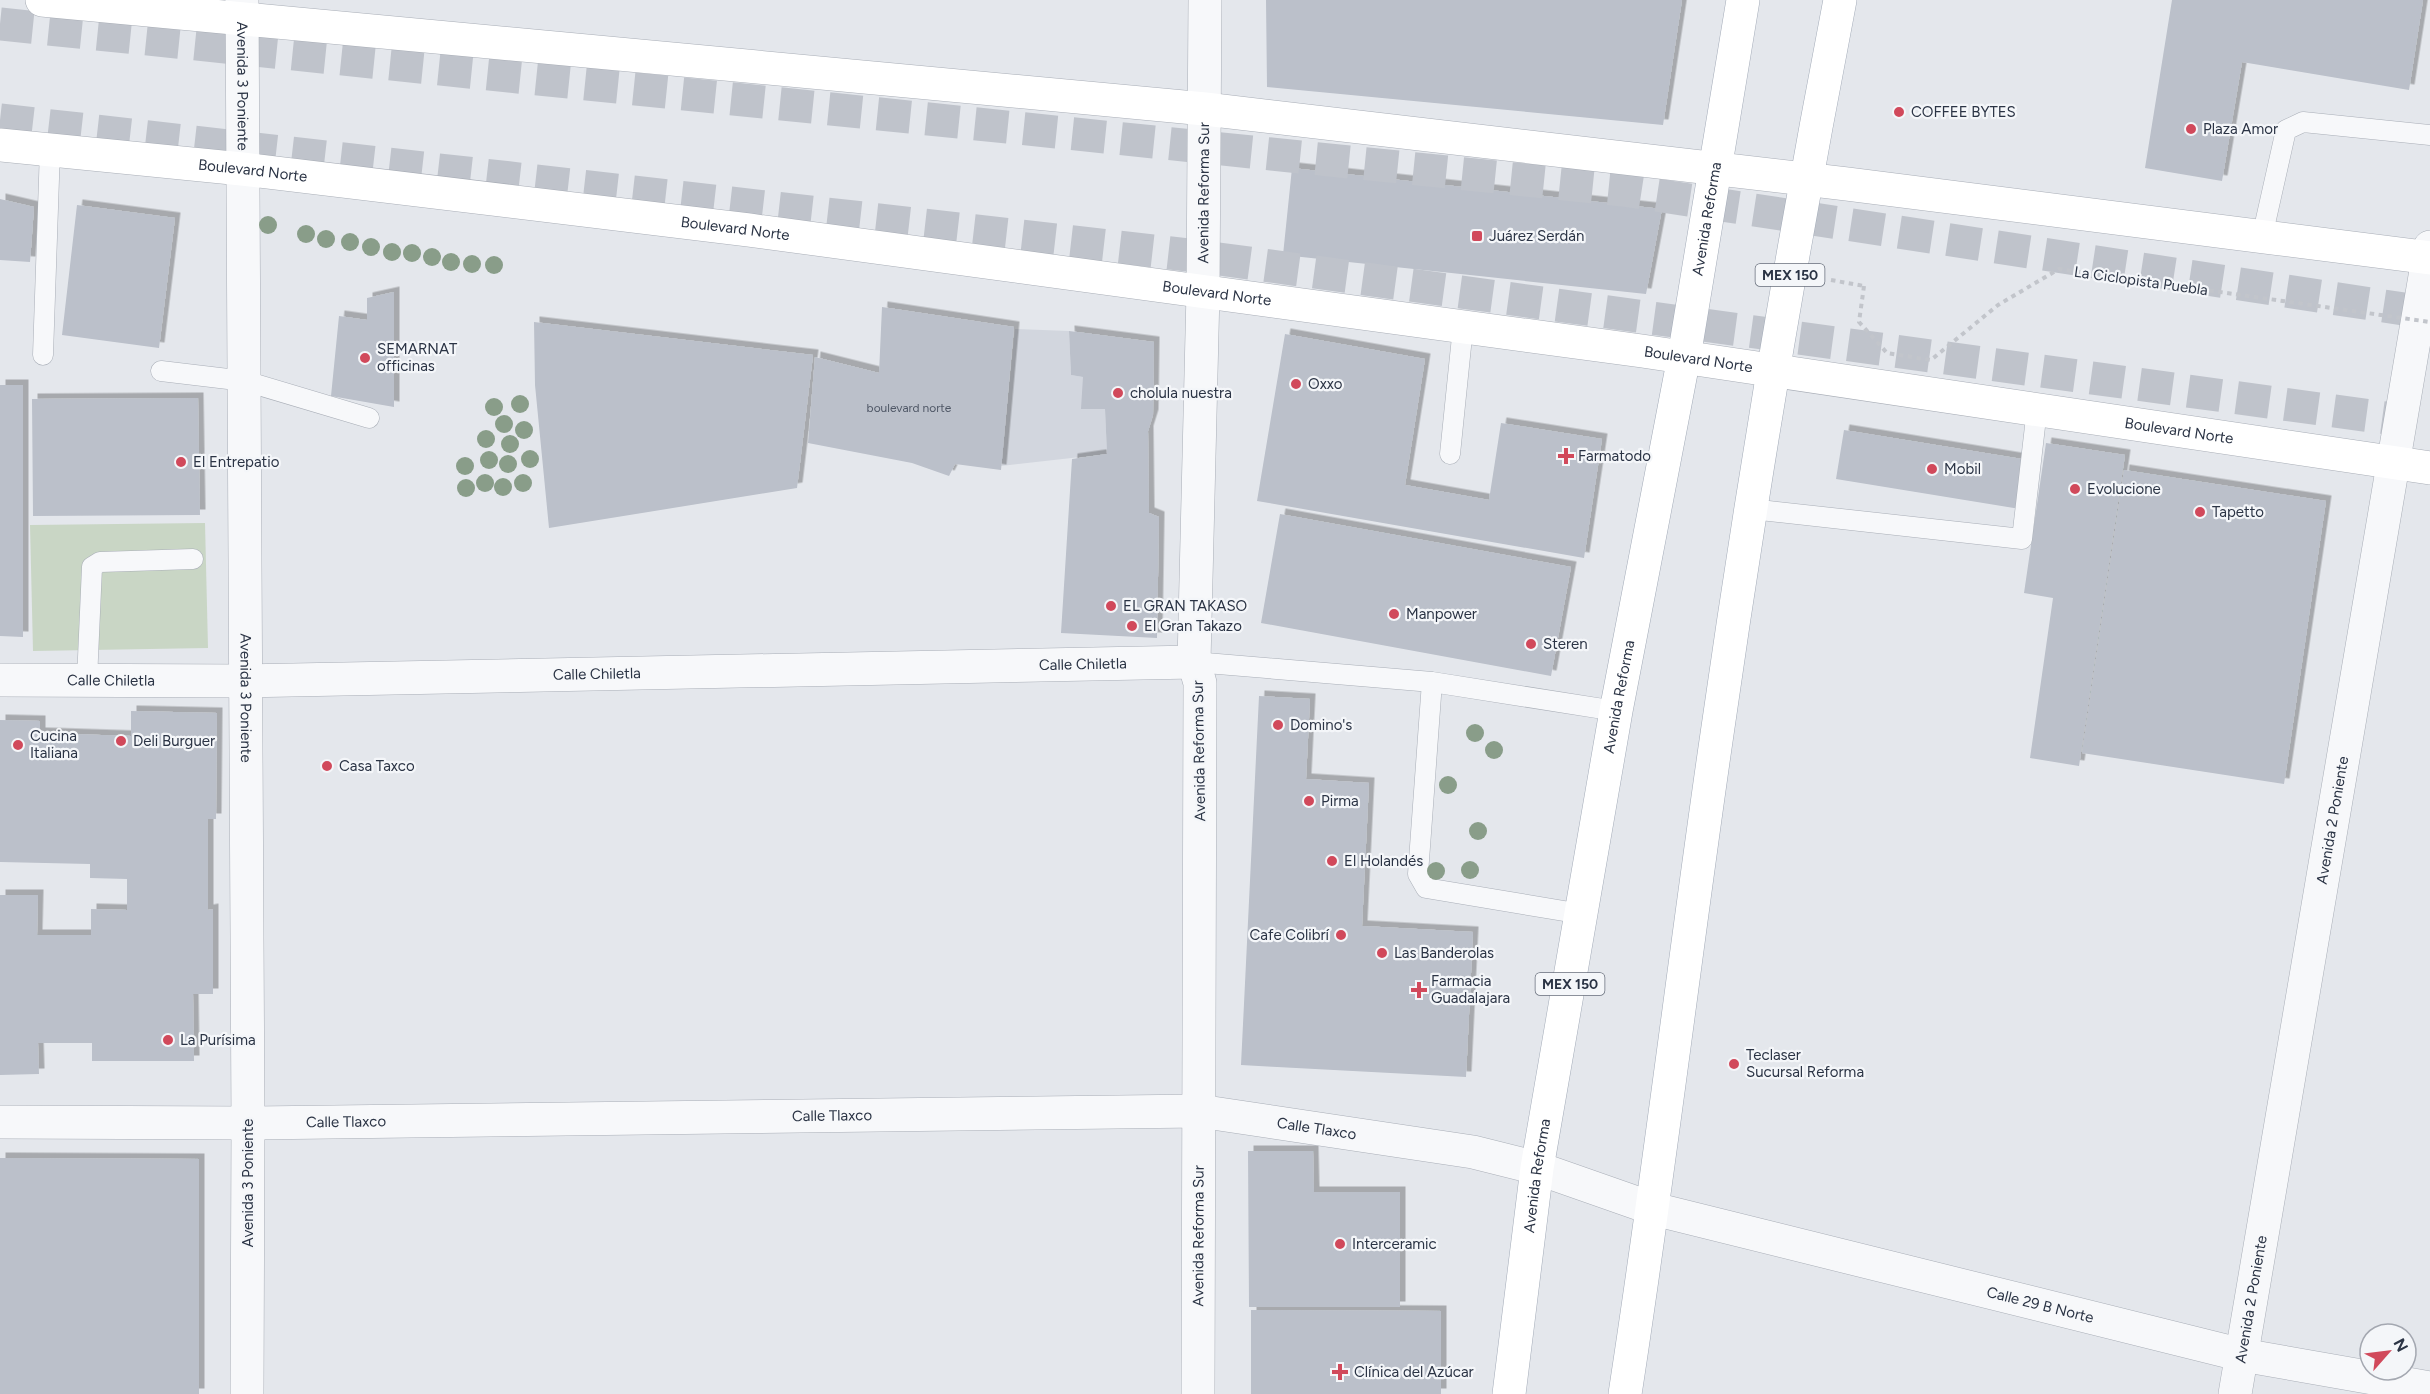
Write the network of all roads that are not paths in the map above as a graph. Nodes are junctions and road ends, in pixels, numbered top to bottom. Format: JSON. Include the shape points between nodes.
{"nodes":[{"id":1,"x":42,"y":0,"type":"edge"},
{"id":2,"x":1205,"y":0,"type":"edge"},
{"id":3,"x":1743,"y":0,"type":"edge"},
{"id":4,"x":1840,"y":0,"type":"edge"},
{"id":5,"x":242,"y":9,"type":"edge"},
{"id":6,"x":1205,"y":109,"type":"junction"},
{"id":7,"x":2430,"y":135,"type":"edge"},
{"id":8,"x":0,"y":145,"type":"edge"},
{"id":9,"x":50,"y":149,"type":"junction"},
{"id":10,"x":242,"y":169,"type":"junction"},
{"id":11,"x":1713,"y":169,"type":"junction"},
{"id":12,"x":1806,"y":179,"type":"junction"},
{"id":13,"x":2262,"y":237,"type":"junction"},
{"id":14,"x":2429,"y":254,"type":"edge"},
{"id":15,"x":1203,"y":292,"type":"junction"},
{"id":16,"x":1463,"y":327,"type":"junction"},
{"id":17,"x":43,"y":355,"type":"dead end"},
{"id":18,"x":1684,"y":357,"type":"junction"},
{"id":19,"x":161,"y":371,"type":"dead end"},
{"id":20,"x":1775,"y":371,"type":"junction"},
{"id":21,"x":245,"y":381,"type":"junction"},
{"id":22,"x":2037,"y":409,"type":"junction"},
{"id":23,"x":369,"y":418,"type":"dead end"},
{"id":24,"x":1450,"y":454,"type":"dead end"},
{"id":25,"x":2393,"y":463,"type":"junction"},
{"id":26,"x":2430,"y":468,"type":"edge"},
{"id":27,"x":1751,"y":509,"type":"junction"},
{"id":28,"x":193,"y":559,"type":"dead end"},
{"id":29,"x":1194,"y":662,"type":"junction"},
{"id":30,"x":0,"y":680,"type":"edge"},
{"id":31,"x":87,"y":680,"type":"junction"},
{"id":32,"x":246,"y":681,"type":"junction"},
{"id":33,"x":1432,"y":682,"type":"junction"},
{"id":34,"x":1616,"y":711,"type":"junction"},
{"id":35,"x":1582,"y":914,"type":"junction"},
{"id":36,"x":1199,"y":1111,"type":"junction"},
{"id":37,"x":0,"y":1122,"type":"edge"},
{"id":38,"x":248,"y":1123,"type":"junction"},
{"id":39,"x":1538,"y":1168,"type":"junction"},
{"id":40,"x":1654,"y":1209,"type":"junction"},
{"id":41,"x":2242,"y":1355,"type":"junction"},
{"id":42,"x":2430,"y":1388,"type":"edge"},
{"id":43,"x":247,"y":1394,"type":"edge"},
{"id":44,"x":1198,"y":1394,"type":"edge"},
{"id":45,"x":1509,"y":1394,"type":"edge"},
{"id":46,"x":1625,"y":1394,"type":"edge"},
{"id":47,"x":2235,"y":1394,"type":"edge"}],
"edges":[{"from":1,"to":5,"type":"main road"},
{"from":2,"to":6,"type":"street","name":"Avenida Reforma Sur"},
{"from":3,"to":11,"type":"main road","name":"Avenida Reforma","number":"MEX 150"},
{"from":4,"to":12,"type":"main road","number":"MEX 150"},
{"from":5,"to":6,"type":"main road"},
{"from":5,"to":10,"type":"street","name":"Avenida 3 Poniente"},
{"from":6,"to":11,"type":"main road"},
{"from":6,"to":15,"type":"street","name":"Avenida Reforma Sur"},
{"from":7,"to":13,"type":"lane","via":[[2303,122],[2286,130]]},
{"from":8,"to":9,"type":"main road","name":"Boulevard Norte"},
{"from":9,"to":10,"type":"main road","name":"Boulevard Norte"},
{"from":9,"to":17,"type":"lane"},
{"from":10,"to":15,"type":"main road","name":"Boulevard Norte","via":[[749,230]]},
{"from":10,"to":21,"type":"street","name":"Avenida 3 Poniente"},
{"from":11,"to":12,"type":"main road"},
{"from":11,"to":18,"type":"main road","name":"Avenida Reforma","number":"MEX 150"},
{"from":12,"to":13,"type":"main road"},
{"from":12,"to":20,"type":"main road","number":"MEX 150"},
{"from":13,"to":14,"type":"main road"},
{"from":14,"to":25,"type":"street","name":"Avenida 2 Poniente"},
{"from":15,"to":16,"type":"main road","name":"Boulevard Norte"},
{"from":15,"to":29,"type":"street","name":"Avenida Reforma Sur"},
{"from":16,"to":18,"type":"main road","name":"Boulevard Norte"},
{"from":16,"to":24,"type":"lane"},
{"from":18,"to":20,"type":"main road","name":"Boulevard Norte"},
{"from":18,"to":34,"type":"main road","name":"Avenida Reforma","number":"MEX 150"},
{"from":19,"to":21,"type":"lane"},
{"from":20,"to":22,"type":"main road","name":"Boulevard Norte"},
{"from":20,"to":27,"type":"main road","number":"MEX 150"},
{"from":21,"to":23,"type":"lane"},
{"from":21,"to":32,"type":"street","name":"Avenida 3 Poniente"},
{"from":22,"to":25,"type":"main road","name":"Boulevard Norte"},
{"from":22,"to":27,"type":"lane","via":[[2022,539]]},
{"from":25,"to":26,"type":"main road","name":"Boulevard Norte"},
{"from":25,"to":41,"type":"street","name":"Avenida 2 Poniente"},
{"from":27,"to":40,"type":"main road","number":"MEX 150"},
{"from":28,"to":31,"type":"lane","via":[[100,562],[92,567]]},
{"from":29,"to":32,"type":"street","name":"Calle Chiletla"},
{"from":29,"to":33,"type":"lane"},
{"from":29,"to":36,"type":"street","name":"Avenida Reforma Sur","via":[[1200,683]]},
{"from":30,"to":31,"type":"street","name":"Calle Chiletla"},
{"from":31,"to":32,"type":"street","name":"Calle Chiletla"},
{"from":32,"to":38,"type":"street","name":"Avenida 3 Poniente"},
{"from":33,"to":34,"type":"lane"},
{"from":33,"to":35,"type":"lane","via":[[1418,874],[1421,883],[1426,888]]},
{"from":34,"to":35,"type":"main road","name":"Avenida Reforma","number":"MEX 150"},
{"from":35,"to":39,"type":"main road","name":"Avenida Reforma","number":"MEX 150"},
{"from":36,"to":38,"type":"street","name":"Calle Tlaxco"},
{"from":36,"to":39,"type":"street","name":"Calle Tlaxco","via":[[1473,1152]]},
{"from":36,"to":44,"type":"street","name":"Avenida Reforma Sur"},
{"from":37,"to":38,"type":"street","name":"Calle Tlaxco"},
{"from":38,"to":43,"type":"street","name":"Avenida 3 Poniente"},
{"from":39,"to":40,"type":"street","name":"Calle Tlaxco"},
{"from":39,"to":45,"type":"main road","name":"Avenida Reforma","number":"MEX 150"},
{"from":40,"to":41,"type":"street","name":"Calle 29 B Norte"},
{"from":40,"to":46,"type":"main road","number":"MEX 150"},
{"from":41,"to":42,"type":"street","name":"Calle 29 B Norte"},
{"from":41,"to":47,"type":"street","name":"Avenida 2 Poniente"}]}
